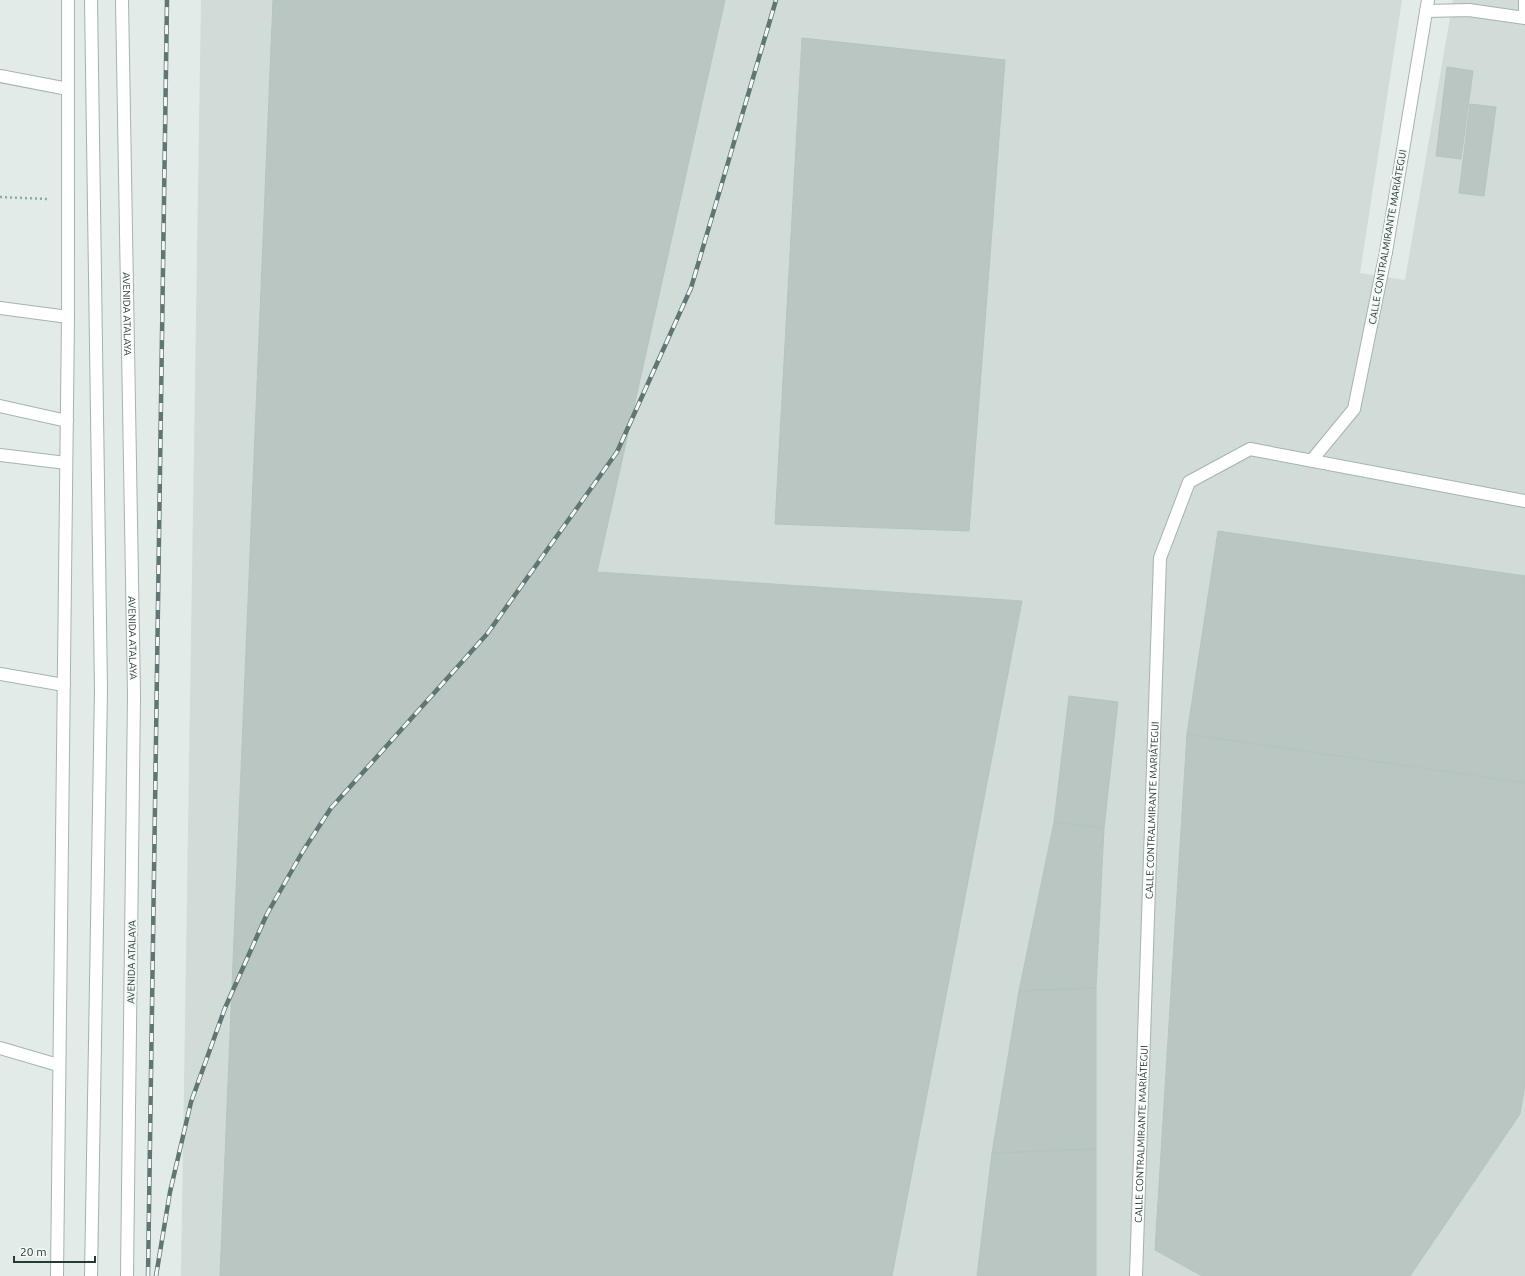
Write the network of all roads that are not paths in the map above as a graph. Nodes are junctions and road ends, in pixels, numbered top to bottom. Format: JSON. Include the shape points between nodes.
{"nodes":[{"id":1,"x":68,"y":0,"type":"edge"},
{"id":2,"x":91,"y":0,"type":"edge"},
{"id":3,"x":122,"y":0,"type":"edge"},
{"id":4,"x":1525,"y":0,"type":"edge"},
{"id":5,"x":1427,"y":5,"type":"edge"},
{"id":6,"x":1525,"y":18,"type":"edge"},
{"id":7,"x":0,"y":76,"type":"edge"},
{"id":8,"x":68,"y":89,"type":"junction"},
{"id":9,"x":0,"y":308,"type":"edge"},
{"id":10,"x":68,"y":317,"type":"junction"},
{"id":11,"x":0,"y":406,"type":"edge"},
{"id":12,"x":66,"y":421,"type":"junction"},
{"id":13,"x":0,"y":455,"type":"edge"},
{"id":14,"x":1312,"y":460,"type":"junction"},
{"id":15,"x":66,"y":463,"type":"junction"},
{"id":16,"x":1525,"y":501,"type":"edge"},
{"id":17,"x":0,"y":674,"type":"edge"},
{"id":18,"x":64,"y":685,"type":"junction"},
{"id":19,"x":0,"y":1048,"type":"edge"},
{"id":20,"x":58,"y":1066,"type":"junction"},
{"id":21,"x":56,"y":1276,"type":"edge"},
{"id":22,"x":91,"y":1276,"type":"edge"},
{"id":23,"x":127,"y":1276,"type":"edge"},
{"id":24,"x":1136,"y":1276,"type":"edge"}],
"edges":[{"from":1,"to":8,"type":"street"},
{"from":2,"to":22,"type":"street","via":[[101,690]]},
{"from":3,"to":23,"type":"street","name":"AVENIDA ATALAYA","via":[[134,695]]},
{"from":4,"to":6,"type":"street"},
{"from":5,"to":6,"type":"street"},
{"from":5,"to":14,"type":"street","name":"CALLE CONTRALMIRANTE MARIÁTEGUI","via":[[1386,252],[1354,409]]},
{"from":7,"to":8,"type":"street"},
{"from":8,"to":10,"type":"street"},
{"from":9,"to":10,"type":"street"},
{"from":10,"to":12,"type":"street"},
{"from":11,"to":12,"type":"street"},
{"from":12,"to":15,"type":"street"},
{"from":13,"to":15,"type":"street"},
{"from":14,"to":16,"type":"street","name":"CALLE CONTRALMIRANTE MARIÁTEGUI"},
{"from":14,"to":24,"type":"street","name":"CALLE CONTRALMIRANTE MARIÁTEGUI","via":[[1250,449],[1189,482],[1160,558]]},
{"from":15,"to":18,"type":"street"},
{"from":17,"to":18,"type":"street"},
{"from":18,"to":20,"type":"street"},
{"from":19,"to":20,"type":"street"},
{"from":20,"to":21,"type":"street"}]}
